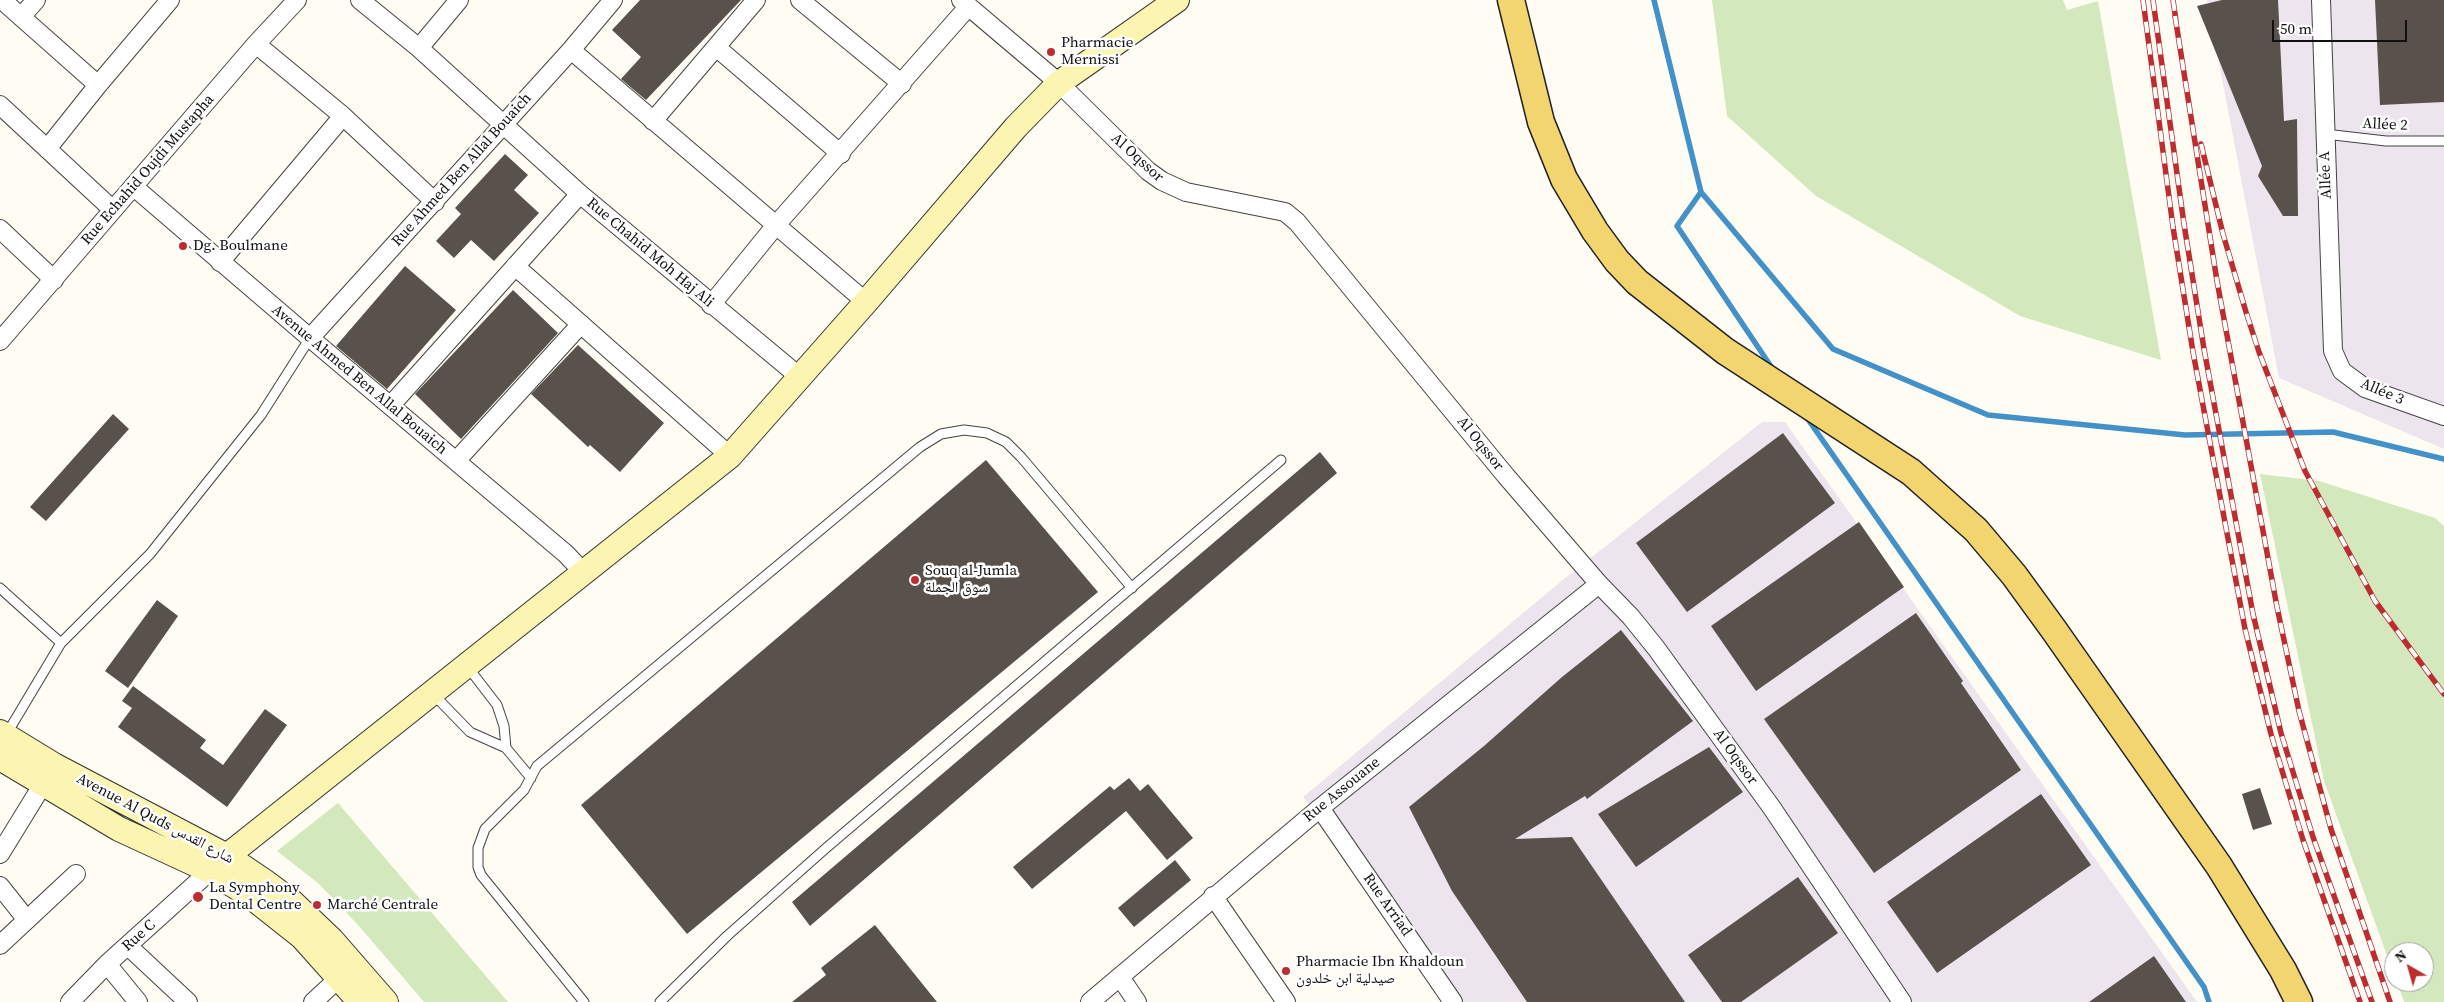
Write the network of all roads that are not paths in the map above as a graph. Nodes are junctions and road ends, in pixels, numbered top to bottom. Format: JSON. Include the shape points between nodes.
{"nodes":[{"id":1,"x":2,"y":0,"type":"edge"},
{"id":2,"x":36,"y":0,"type":"edge"},
{"id":3,"x":170,"y":0,"type":"edge"},
{"id":4,"x":297,"y":0,"type":"edge"},
{"id":5,"x":360,"y":0,"type":"edge"},
{"id":6,"x":459,"y":0,"type":"edge"},
{"id":7,"x":613,"y":0,"type":"edge"},
{"id":8,"x":756,"y":0,"type":"edge"},
{"id":9,"x":800,"y":0,"type":"edge"},
{"id":10,"x":1177,"y":0,"type":"edge"},
{"id":11,"x":1511,"y":0,"type":"edge"},
{"id":12,"x":2321,"y":0,"type":"edge"},
{"id":13,"x":965,"y":3,"type":"edge"},
{"id":14,"x":21,"y":17,"type":"junction"},
{"id":15,"x":256,"y":44,"type":"junction"},
{"id":16,"x":716,"y":47,"type":"junction"},
{"id":17,"x":419,"y":48,"type":"junction"},
{"id":18,"x":571,"y":50,"type":"junction"},
{"id":19,"x":1059,"y":83,"type":"junction"},
{"id":20,"x":98,"y":84,"type":"junction"},
{"id":21,"x":902,"y":84,"type":"junction"},
{"id":22,"x":0,"y":105,"type":"edge"},
{"id":23,"x":343,"y":116,"type":"junction"},
{"id":24,"x":653,"y":121,"type":"junction"},
{"id":25,"x":503,"y":124,"type":"junction"},
{"id":26,"x":2325,"y":134,"type":"junction"},
{"id":27,"x":2444,"y":141,"type":"edge"},
{"id":28,"x":47,"y":149,"type":"junction"},
{"id":29,"x":841,"y":154,"type":"junction"},
{"id":30,"x":134,"y":187,"type":"junction"},
{"id":31,"x":580,"y":194,"type":"junction"},
{"id":32,"x":435,"y":202,"type":"junction"},
{"id":33,"x":113,"y":210,"type":"junction"},
{"id":34,"x":776,"y":225,"type":"junction"},
{"id":35,"x":0,"y":230,"type":"edge"},
{"id":36,"x":220,"y":262,"type":"junction"},
{"id":37,"x":515,"y":266,"type":"junction"},
{"id":38,"x":54,"y":280,"type":"junction"},
{"id":39,"x":866,"y":302,"type":"junction"},
{"id":40,"x":711,"y":304,"type":"junction"},
{"id":41,"x":581,"y":324,"type":"junction"},
{"id":42,"x":310,"y":338,"type":"junction"},
{"id":43,"x":0,"y":341,"type":"edge"},
{"id":44,"x":2333,"y":351,"type":"joint"},
{"id":45,"x":801,"y":378,"type":"junction"},
{"id":46,"x":391,"y":405,"type":"junction"},
{"id":47,"x":2444,"y":416,"type":"edge"},
{"id":48,"x":730,"y":456,"type":"junction"},
{"id":49,"x":1281,"y":460,"type":"dead end"},
{"id":50,"x":456,"y":461,"type":"junction"},
{"id":51,"x":584,"y":572,"type":"junction"},
{"id":52,"x":1598,"y":584,"type":"junction"},
{"id":53,"x":0,"y":588,"type":"edge"},
{"id":54,"x":1132,"y":588,"type":"junction"},
{"id":55,"x":61,"y":643,"type":"junction"},
{"id":56,"x":468,"y":666,"type":"junction"},
{"id":57,"x":433,"y":694,"type":"junction"},
{"id":58,"x":3,"y":733,"type":"edge"},
{"id":59,"x":506,"y":748,"type":"junction"},
{"id":60,"x":0,"y":758,"type":"edge"},
{"id":61,"x":531,"y":778,"type":"junction"},
{"id":62,"x":43,"y":784,"type":"junction"},
{"id":63,"x":1320,"y":808,"type":"junction"},
{"id":64,"x":0,"y":854,"type":"edge"},
{"id":65,"x":218,"y":864,"type":"junction"},
{"id":66,"x":76,"y":874,"type":"dead end"},
{"id":67,"x":0,"y":886,"type":"edge"},
{"id":68,"x":1213,"y":896,"type":"junction"},
{"id":69,"x":28,"y":920,"type":"junction"},
{"id":70,"x":0,"y":945,"type":"edge"},
{"id":71,"x":128,"y":946,"type":"junction"},
{"id":72,"x":107,"y":964,"type":"junction"},
{"id":73,"x":1120,"y":977,"type":"junction"},
{"id":74,"x":339,"y":978,"type":"junction"},
{"id":75,"x":70,"y":1002,"type":"edge"},
{"id":76,"x":138,"y":1002,"type":"edge"},
{"id":77,"x":188,"y":1002,"type":"edge"},
{"id":78,"x":312,"y":1002,"type":"edge"},
{"id":79,"x":360,"y":1002,"type":"edge"},
{"id":80,"x":386,"y":1002,"type":"edge"},
{"id":81,"x":584,"y":1002,"type":"edge"},
{"id":82,"x":660,"y":1002,"type":"edge"},
{"id":83,"x":1090,"y":1002,"type":"edge"},
{"id":84,"x":1136,"y":1002,"type":"edge"},
{"id":85,"x":1286,"y":1002,"type":"edge"},
{"id":86,"x":1453,"y":1002,"type":"edge"},
{"id":87,"x":1902,"y":1002,"type":"edge"},
{"id":88,"x":2299,"y":1002,"type":"edge"}],
"edges":[{"from":1,"to":14,"type":"street"},
{"from":2,"to":14,"type":"street"},
{"from":3,"to":20,"type":"street"},
{"from":4,"to":15,"type":"street","name":"Rue Echahid Oujdi Mustapha"},
{"from":5,"to":17,"type":"street","name":"Rue Chahid Moh Haj Ali"},
{"from":6,"to":17,"type":"street"},
{"from":7,"to":18,"type":"street","name":"Rue Ahmed Ben Allal Bouaich"},
{"from":8,"to":16,"type":"street"},
{"from":9,"to":21,"type":"street"},
{"from":10,"to":19,"type":"street"},
{"from":11,"to":88,"type":"main road","via":[[1541,122],[1564,179],[1617,261],[1637,282],[1725,351],[1911,472],[1976,530],[2054,630],[2219,866]]},
{"from":12,"to":26,"type":"street","name":"Allée A"},
{"from":13,"to":19,"type":"street","name":"Al Oqssor"},
{"from":13,"to":21,"type":"street"},
{"from":14,"to":20,"type":"street"},
{"from":15,"to":23,"type":"street"},
{"from":15,"to":30,"type":"street","name":"Rue Echahid Oujdi Mustapha"},
{"from":16,"to":24,"type":"street"},
{"from":16,"to":29,"type":"street"},
{"from":17,"to":25,"type":"street","name":"Rue Chahid Moh Haj Ali"},
{"from":18,"to":24,"type":"street"},
{"from":18,"to":25,"type":"street","name":"Rue Ahmed Ben Allal Bouaich"},
{"from":19,"to":39,"type":"street","via":[[983,163]]},
{"from":19,"to":52,"type":"street","name":"Al Oqssor","via":[[1162,182],[1186,192],[1292,216]]},
{"from":20,"to":28,"type":"street"},
{"from":21,"to":29,"type":"street"},
{"from":22,"to":28,"type":"street"},
{"from":23,"to":32,"type":"street"},
{"from":23,"to":36,"type":"street"},
{"from":24,"to":34,"type":"street"},
{"from":25,"to":31,"type":"street","name":"Rue Chahid Moh Haj Ali"},
{"from":25,"to":32,"type":"street","name":"Rue Ahmed Ben Allal Bouaich"},
{"from":26,"to":27,"type":"lane","name":"Allée 2","via":[[2386,141]]},
{"from":26,"to":44,"type":"street","name":"Allée A"},
{"from":28,"to":33,"type":"street"},
{"from":29,"to":34,"type":"street"},
{"from":30,"to":33,"type":"street","name":"Rue Echahid Oujdi Mustapha"},
{"from":30,"to":36,"type":"street","name":"Avenue Ahmed Ben Allal Bouaich"},
{"from":31,"to":37,"type":"street"},
{"from":31,"to":40,"type":"street","name":"Rue Chahid Moh Haj Ali"},
{"from":32,"to":42,"type":"street","name":"Rue Ahmed Ben Allal Bouaich"},
{"from":33,"to":38,"type":"street","name":"Rue Echahid Oujdi Mustapha"},
{"from":34,"to":39,"type":"street"},
{"from":34,"to":40,"type":"street"},
{"from":35,"to":38,"type":"street"},
{"from":36,"to":42,"type":"street","name":"Avenue Ahmed Ben Allal Bouaich"},
{"from":37,"to":41,"type":"street"},
{"from":37,"to":46,"type":"street"},
{"from":38,"to":43,"type":"street","name":"Rue Echahid Oujdi Mustapha"},
{"from":39,"to":45,"type":"street"},
{"from":40,"to":45,"type":"street","name":"Rue Chahid Moh Haj Ali"},
{"from":41,"to":48,"type":"street"},
{"from":41,"to":50,"type":"street"},
{"from":42,"to":46,"type":"street","name":"Avenue Ahmed Ben Allal Bouaich"},
{"from":42,"to":55,"type":"lane","via":[[261,415],[150,554]]},
{"from":44,"to":47,"type":"street","name":"Allée 3","via":[[2342,371],[2365,388]]},
{"from":45,"to":48,"type":"street"},
{"from":46,"to":50,"type":"street","name":"Avenue Ahmed Ben Allal Bouaich"},
{"from":48,"to":51,"type":"street"},
{"from":49,"to":54,"type":"lane"},
{"from":50,"to":51,"type":"street","name":"Avenue Ahmed Ben Allal Bouaich"},
{"from":51,"to":56,"type":"street"},
{"from":52,"to":63,"type":"street","name":"Rue Assouane"},
{"from":52,"to":87,"type":"street","name":"Al Oqssor","via":[[1632,617],[1656,648],[1772,808]]},
{"from":53,"to":55,"type":"lane"},
{"from":54,"to":61,"type":"lane","via":[[1006,442],[976,430],[941,434],[920,446],[538,766]]},
{"from":54,"to":82,"type":"lane","via":[[777,891]]},
{"from":55,"to":58,"type":"lane"},
{"from":56,"to":57,"type":"street"},
{"from":56,"to":59,"type":"lane","via":[[498,705]]},
{"from":57,"to":59,"type":"lane","via":[[470,732]]},
{"from":57,"to":65,"type":"street"},
{"from":58,"to":65,"type":"street","name":"Avenue Al Quds شارع القدس"},
{"from":59,"to":61,"type":"lane"},
{"from":60,"to":62,"type":"street","name":"Avenue Al Quds شارع القدس"},
{"from":61,"to":81,"type":"lane","via":[[524,790],[485,829],[478,848],[478,867],[481,876]]},
{"from":62,"to":64,"type":"street"},
{"from":62,"to":65,"type":"street","name":"Avenue Al Quds شارع القدس","via":[[119,830]]},
{"from":63,"to":68,"type":"street","name":"Rue Assouane"},
{"from":63,"to":86,"type":"street","name":"Rue Arriad"},
{"from":65,"to":71,"type":"street","name":"Rue C"},
{"from":65,"to":74,"type":"street","name":"Avenue Al Quds شارع القدس","via":[[249,895],[302,938]]},
{"from":65,"to":80,"type":"street","name":"Avenue Al Quds شارع القدس","via":[[291,901],[332,940]]},
{"from":66,"to":69,"type":"street"},
{"from":67,"to":69,"type":"street"},
{"from":68,"to":73,"type":"street","name":"Rue Assouane"},
{"from":68,"to":85,"type":"street"},
{"from":69,"to":70,"type":"street"},
{"from":71,"to":72,"type":"street","name":"Rue C"},
{"from":71,"to":77,"type":"street"},
{"from":72,"to":75,"type":"street","name":"Rue C"},
{"from":72,"to":76,"type":"street"},
{"from":73,"to":83,"type":"street","name":"Rue Assouane"},
{"from":73,"to":84,"type":"street"},
{"from":74,"to":78,"type":"street"},
{"from":74,"to":79,"type":"street","name":"Avenue Al Quds شارع القدس"}]}
